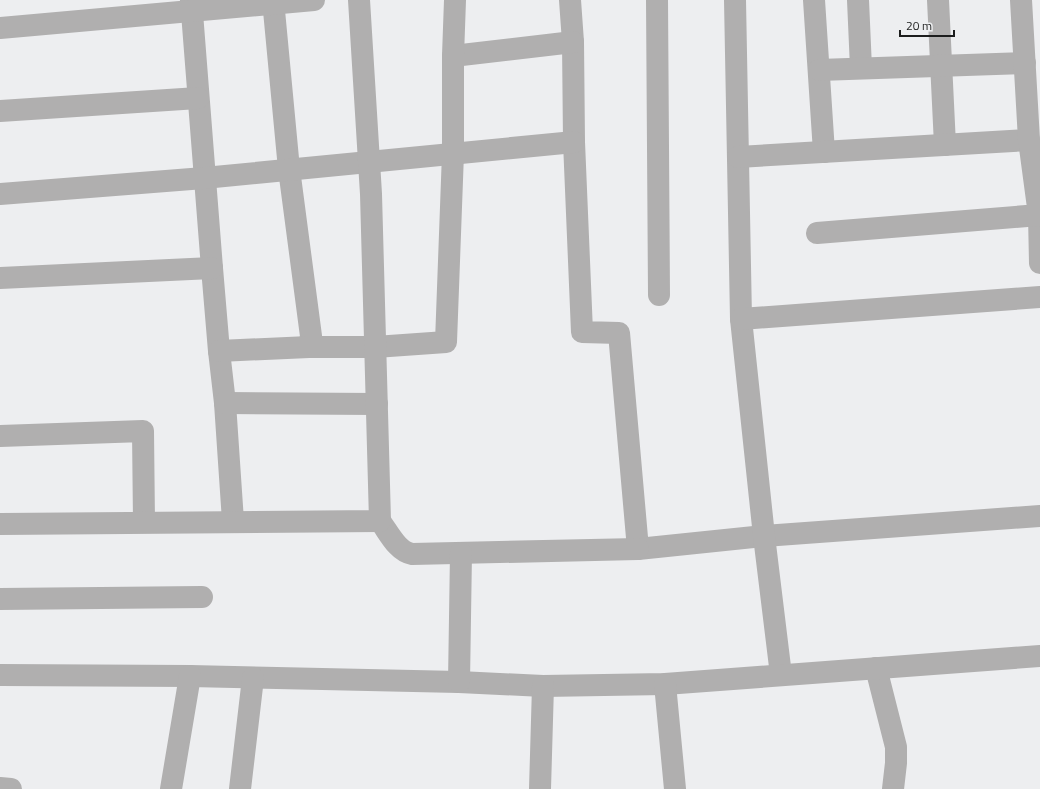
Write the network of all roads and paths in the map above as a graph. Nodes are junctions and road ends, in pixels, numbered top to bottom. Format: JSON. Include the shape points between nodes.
{"nodes":[{"id":1,"x":314,"y":0,"type":"edge"},
{"id":2,"x":359,"y":0,"type":"edge"},
{"id":3,"x":455,"y":0,"type":"edge"},
{"id":4,"x":570,"y":0,"type":"edge"},
{"id":5,"x":657,"y":0,"type":"edge"},
{"id":6,"x":735,"y":0,"type":"edge"},
{"id":7,"x":814,"y":0,"type":"edge"},
{"id":8,"x":858,"y":0,"type":"edge"},
{"id":9,"x":938,"y":0,"type":"edge"},
{"id":10,"x":1021,"y":0,"type":"edge"},
{"id":11,"x":274,"y":2,"type":"edge"},
{"id":12,"x":191,"y":6,"type":"edge"},
{"id":13,"x":0,"y":28,"type":"edge"},
{"id":14,"x":572,"y":42,"type":"junction"},
{"id":15,"x":1030,"y":55,"type":"edge"},
{"id":16,"x":453,"y":56,"type":"junction"},
{"id":17,"x":941,"y":66,"type":"junction"},
{"id":18,"x":861,"y":68,"type":"junction"},
{"id":19,"x":819,"y":70,"type":"junction"},
{"id":20,"x":198,"y":98,"type":"junction"},
{"id":21,"x":0,"y":111,"type":"edge"},
{"id":22,"x":1029,"y":140,"type":"junction"},
{"id":23,"x":574,"y":142,"type":"junction"},
{"id":24,"x":945,"y":145,"type":"junction"},
{"id":25,"x":824,"y":152,"type":"junction"},
{"id":26,"x":453,"y":153,"type":"junction"},
{"id":27,"x":738,"y":157,"type":"junction"},
{"id":28,"x":369,"y":161,"type":"junction"},
{"id":29,"x":289,"y":169,"type":"junction"},
{"id":30,"x":204,"y":178,"type":"junction"},
{"id":31,"x":0,"y":194,"type":"edge"},
{"id":32,"x":1039,"y":215,"type":"edge"},
{"id":33,"x":817,"y":233,"type":"dead end"},
{"id":34,"x":1040,"y":263,"type":"edge"},
{"id":35,"x":212,"y":268,"type":"junction"},
{"id":36,"x":0,"y":278,"type":"edge"},
{"id":37,"x":658,"y":295,"type":"dead end"},
{"id":38,"x":1040,"y":298,"type":"edge"},
{"id":39,"x":741,"y":319,"type":"junction"},
{"id":40,"x":309,"y":347,"type":"junction"},
{"id":41,"x":375,"y":347,"type":"junction"},
{"id":42,"x":219,"y":351,"type":"junction"},
{"id":43,"x":225,"y":403,"type":"junction"},
{"id":44,"x":377,"y":404,"type":"junction"},
{"id":45,"x":0,"y":436,"type":"edge"},
{"id":46,"x":1040,"y":516,"type":"edge"},
{"id":47,"x":233,"y":521,"type":"junction"},
{"id":48,"x":380,"y":521,"type":"junction"},
{"id":49,"x":144,"y":522,"type":"junction"},
{"id":50,"x":0,"y":524,"type":"edge"},
{"id":51,"x":764,"y":536,"type":"junction"},
{"id":52,"x":638,"y":549,"type":"junction"},
{"id":53,"x":461,"y":553,"type":"junction"},
{"id":54,"x":202,"y":597,"type":"dead end"},
{"id":55,"x":0,"y":599,"type":"edge"},
{"id":56,"x":1040,"y":656,"type":"edge"},
{"id":57,"x":876,"y":668,"type":"junction"},
{"id":58,"x":0,"y":675,"type":"edge"},
{"id":59,"x":780,"y":675,"type":"junction"},
{"id":60,"x":190,"y":676,"type":"junction"},
{"id":61,"x":253,"y":678,"type":"junction"},
{"id":62,"x":459,"y":682,"type":"junction"},
{"id":63,"x":665,"y":684,"type":"junction"},
{"id":64,"x":543,"y":686,"type":"junction"},
{"id":65,"x":0,"y":788,"type":"edge"},
{"id":66,"x":11,"y":789,"type":"edge"},
{"id":67,"x":172,"y":789,"type":"edge"},
{"id":68,"x":240,"y":789,"type":"edge"},
{"id":69,"x":540,"y":789,"type":"edge"},
{"id":70,"x":674,"y":789,"type":"edge"},
{"id":71,"x":893,"y":789,"type":"edge"}],
"edges":[{"from":1,"to":11,"type":"street"},
{"from":2,"to":28,"type":"street"},
{"from":3,"to":16,"type":"street"},
{"from":4,"to":14,"type":"street"},
{"from":5,"to":37,"type":"street"},
{"from":6,"to":27,"type":"street"},
{"from":7,"to":19,"type":"street"},
{"from":8,"to":18,"type":"street"},
{"from":9,"to":17,"type":"street"},
{"from":10,"to":15,"type":"street"},
{"from":11,"to":12,"type":"street"},
{"from":11,"to":29,"type":"street"},
{"from":12,"to":13,"type":"street"},
{"from":12,"to":20,"type":"street"},
{"from":14,"to":16,"type":"street"},
{"from":14,"to":23,"type":"street"},
{"from":15,"to":17,"type":"street"},
{"from":15,"to":22,"type":"street"},
{"from":16,"to":26,"type":"street"},
{"from":17,"to":18,"type":"street"},
{"from":17,"to":24,"type":"street"},
{"from":18,"to":19,"type":"street"},
{"from":19,"to":25,"type":"street"},
{"from":20,"to":21,"type":"street"},
{"from":20,"to":30,"type":"street"},
{"from":22,"to":24,"type":"street"},
{"from":22,"to":32,"type":"street"},
{"from":23,"to":26,"type":"street"},
{"from":23,"to":52,"type":"street","via":[[582,332],[619,333]]},
{"from":24,"to":25,"type":"street"},
{"from":25,"to":27,"type":"street"},
{"from":26,"to":28,"type":"street"},
{"from":26,"to":41,"type":"street","via":[[446,342]]},
{"from":27,"to":39,"type":"street"},
{"from":28,"to":29,"type":"street"},
{"from":28,"to":41,"type":"street"},
{"from":29,"to":30,"type":"street"},
{"from":29,"to":40,"type":"street","via":[[310,336]]},
{"from":30,"to":31,"type":"street"},
{"from":30,"to":35,"type":"street"},
{"from":32,"to":33,"type":"street"},
{"from":32,"to":34,"type":"street"},
{"from":35,"to":36,"type":"street"},
{"from":35,"to":42,"type":"street"},
{"from":38,"to":39,"type":"street"},
{"from":39,"to":51,"type":"street"},
{"from":40,"to":41,"type":"street"},
{"from":40,"to":42,"type":"street"},
{"from":41,"to":44,"type":"street"},
{"from":42,"to":43,"type":"street"},
{"from":43,"to":44,"type":"street"},
{"from":43,"to":47,"type":"street"},
{"from":44,"to":48,"type":"street"},
{"from":45,"to":49,"type":"street","via":[[143,431]]},
{"from":46,"to":51,"type":"street"},
{"from":47,"to":48,"type":"street"},
{"from":47,"to":49,"type":"street"},
{"from":48,"to":53,"type":"street","via":[[400,549],[406,553]]},
{"from":49,"to":50,"type":"street"},
{"from":51,"to":52,"type":"street"},
{"from":51,"to":59,"type":"street"},
{"from":52,"to":53,"type":"street"},
{"from":53,"to":62,"type":"street"},
{"from":54,"to":55,"type":"street"},
{"from":56,"to":57,"type":"street"},
{"from":57,"to":59,"type":"street"},
{"from":57,"to":71,"type":"street","via":[[896,747]]},
{"from":58,"to":60,"type":"street"},
{"from":59,"to":63,"type":"street"},
{"from":60,"to":61,"type":"street"},
{"from":60,"to":67,"type":"street"},
{"from":61,"to":62,"type":"street"},
{"from":61,"to":68,"type":"street"},
{"from":62,"to":64,"type":"street"},
{"from":63,"to":64,"type":"street"},
{"from":63,"to":70,"type":"street"},
{"from":64,"to":69,"type":"street"},
{"from":65,"to":66,"type":"street"}]}
